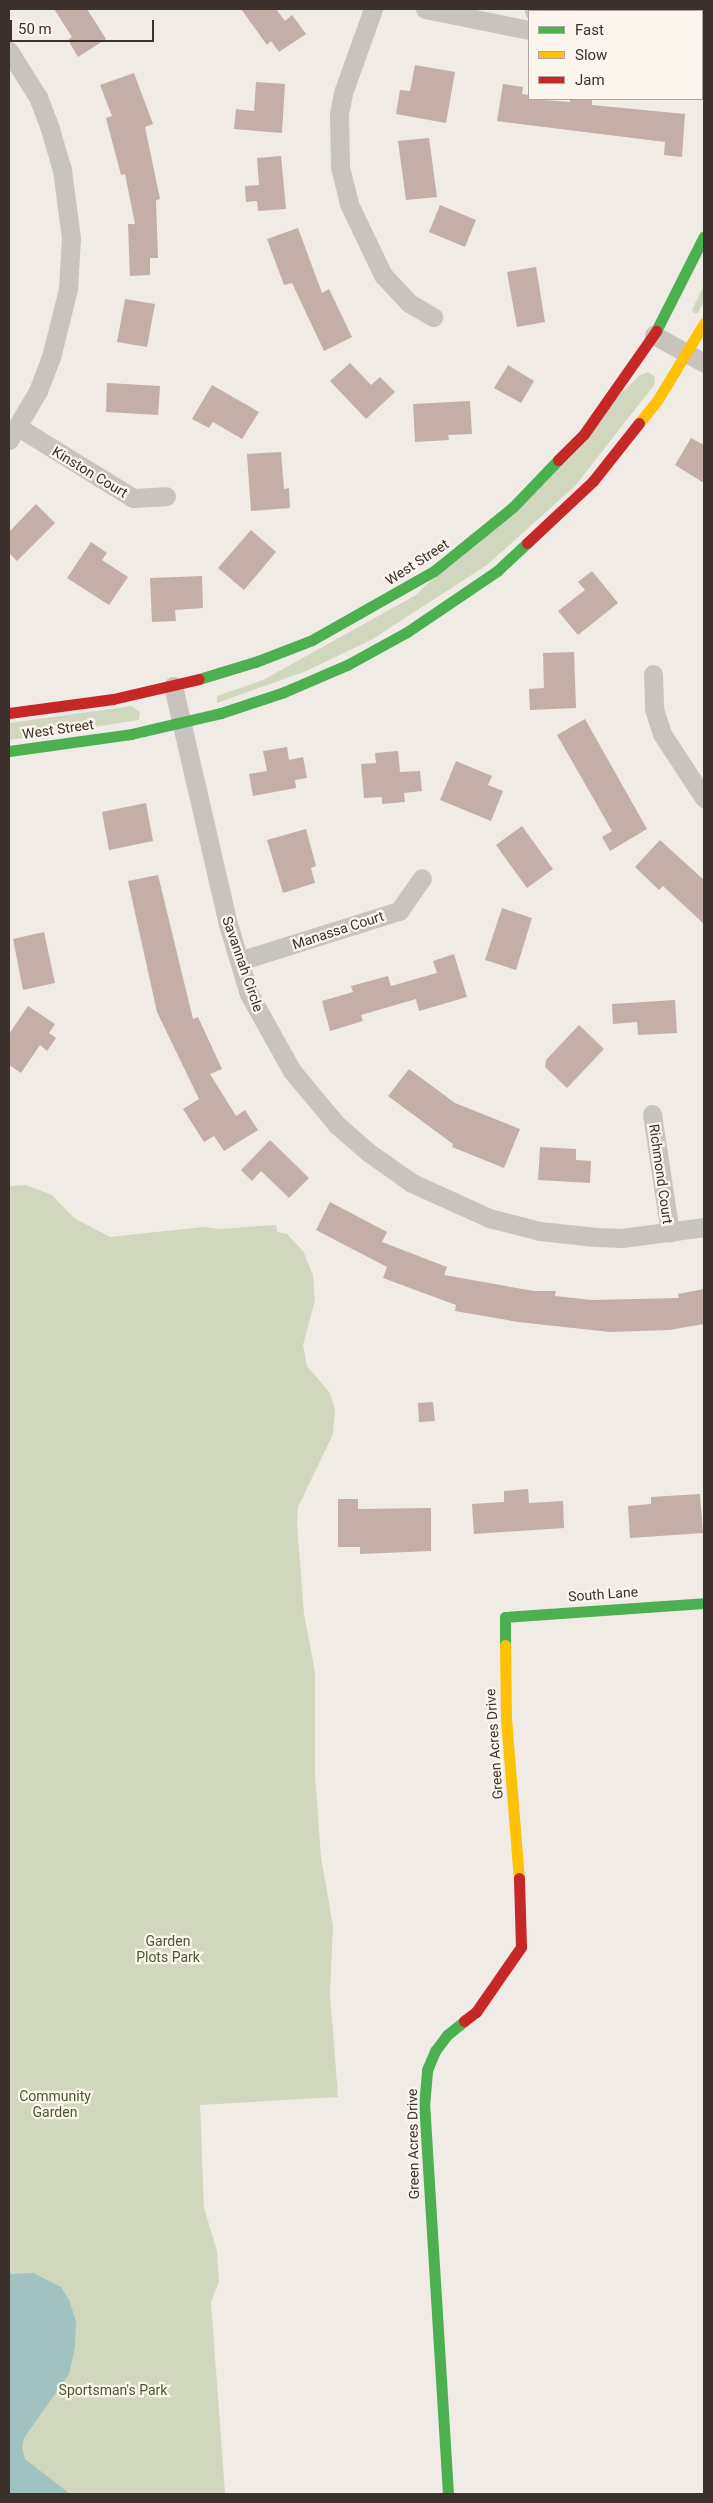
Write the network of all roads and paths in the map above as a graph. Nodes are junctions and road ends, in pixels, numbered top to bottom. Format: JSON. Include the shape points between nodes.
{"nodes":[{"id":1,"x":373,"y":9,"type":"edge"},
{"id":2,"x":425,"y":9,"type":"edge"},
{"id":3,"x":528,"y":30,"type":"edge"},
{"id":4,"x":9,"y":51,"type":"edge"},
{"id":5,"x":704,"y":236,"type":"edge"},
{"id":6,"x":433,"y":317,"type":"dead end"},
{"id":7,"x":704,"y":323,"type":"edge"},
{"id":8,"x":654,"y":335,"type":"junction"},
{"id":9,"x":688,"y":354,"type":"junction"},
{"id":10,"x":704,"y":363,"type":"edge"},
{"id":11,"x":13,"y":433,"type":"edge"},
{"id":12,"x":166,"y":496,"type":"dead end"},
{"id":13,"x":653,"y":674,"type":"dead end"},
{"id":14,"x":173,"y":686,"type":"junction"},
{"id":15,"x":9,"y":712,"type":"edge"},
{"id":16,"x":182,"y":725,"type":"junction"},
{"id":17,"x":9,"y":751,"type":"edge"},
{"id":18,"x":704,"y":798,"type":"edge"},
{"id":19,"x":422,"y":878,"type":"dead end"},
{"id":20,"x":239,"y":961,"type":"junction"},
{"id":21,"x":652,"y":1114,"type":"dead end"},
{"id":22,"x":704,"y":1227,"type":"edge"},
{"id":23,"x":670,"y":1233,"type":"junction"},
{"id":24,"x":704,"y":1603,"type":"edge"},
{"id":25,"x":504,"y":1617,"type":"joint"},
{"id":26,"x":448,"y":2494,"type":"edge"}],
"edges":[{"from":1,"to":6,"type":"street","via":[[343,93],[339,114],[340,167],[349,204],[383,275],[409,303]]},
{"from":2,"to":3,"type":"street"},
{"from":4,"to":11,"type":"street","via":[[38,97],[50,129],[62,170],[71,238],[68,289],[60,328],[38,391]]},
{"from":5,"to":8,"type":"street","name":"West Street"},
{"from":7,"to":9,"type":"street","name":"West Street"},
{"from":8,"to":9,"type":"street"},
{"from":8,"to":14,"type":"street","name":"West Street","via":[[584,434],[548,474],[476,540],[434,572],[312,640],[255,662]]},
{"from":9,"to":10,"type":"street"},
{"from":9,"to":16,"type":"street","name":"West Street","via":[[626,442],[592,481],[497,571],[440,611],[347,666],[284,692]]},
{"from":11,"to":12,"type":"street","name":"Kinston Court","via":[[133,498]]},
{"from":13,"to":18,"type":"street","via":[[654,709],[662,734]]},
{"from":14,"to":15,"type":"street","name":"West Street"},
{"from":14,"to":16,"type":"street","name":"Savannah Circle"},
{"from":16,"to":17,"type":"street","name":"West Street"},
{"from":16,"to":20,"type":"street","name":"Savannah Circle"},
{"from":19,"to":20,"type":"street","name":"Manassa Court","via":[[399,911]]},
{"from":20,"to":23,"type":"street","name":"Savannah Circle","via":[[266,1029],[303,1086],[349,1136],[412,1183],[489,1218],[540,1231],[605,1238]]},
{"from":21,"to":23,"type":"street","name":"Richmond Court"},
{"from":22,"to":23,"type":"street","name":"Savannah Circle"},
{"from":24,"to":25,"type":"street","name":"South Lane"},
{"from":25,"to":26,"type":"street","name":"Green Acres Drive","via":[[506,1718],[518,1857],[521,1947],[482,2004],[435,2051],[427,2070],[424,2106]]}]}
